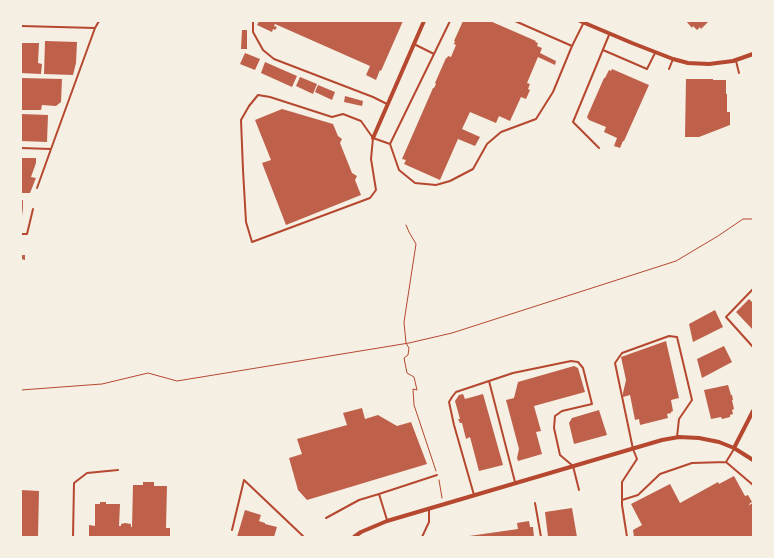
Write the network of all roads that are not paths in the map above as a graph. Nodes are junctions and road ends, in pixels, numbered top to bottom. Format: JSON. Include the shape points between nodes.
{"nodes":[{"id":1,"x":99,"y":21,"type":"edge"},
{"id":2,"x":253,"y":21,"type":"edge"},
{"id":3,"x":424,"y":21,"type":"edge"},
{"id":4,"x":450,"y":21,"type":"edge"},
{"id":5,"x":515,"y":21,"type":"edge"},
{"id":6,"x":582,"y":22,"type":"edge"},
{"id":7,"x":21,"y":26,"type":"edge"},
{"id":8,"x":95,"y":28,"type":"junction"},
{"id":9,"x":609,"y":33,"type":"junction"},
{"id":10,"x":414,"y":44,"type":"junction"},
{"id":11,"x":572,"y":46,"type":"junction"},
{"id":12,"x":603,"y":50,"type":"junction"},
{"id":13,"x":655,"y":52,"type":"junction"},
{"id":14,"x":434,"y":54,"type":"junction"},
{"id":15,"x":753,"y":54,"type":"edge"},
{"id":16,"x":673,"y":59,"type":"junction"},
{"id":17,"x":735,"y":60,"type":"junction"},
{"id":18,"x":669,"y":69,"type":"dead end"},
{"id":19,"x":739,"y":73,"type":"dead end"},
{"id":20,"x":388,"y":105,"type":"junction"},
{"id":21,"x":373,"y":138,"type":"junction"},
{"id":22,"x":390,"y":144,"type":"junction"},
{"id":23,"x":21,"y":148,"type":"edge"},
{"id":24,"x":599,"y":148,"type":"dead end"},
{"id":25,"x":51,"y":149,"type":"junction"},
{"id":26,"x":37,"y":188,"type":"dead end"},
{"id":27,"x":33,"y":209,"type":"dead end"},
{"id":28,"x":21,"y":234,"type":"edge"},
{"id":29,"x":753,"y":289,"type":"edge"},
{"id":30,"x":753,"y":347,"type":"edge"},
{"id":31,"x":489,"y":381,"type":"junction"},
{"id":32,"x":753,"y":411,"type":"edge"},
{"id":33,"x":676,"y":438,"type":"junction"},
{"id":34,"x":734,"y":448,"type":"junction"},
{"id":35,"x":633,"y":449,"type":"junction"},
{"id":36,"x":753,"y":460,"type":"edge"},
{"id":37,"x":726,"y":462,"type":"junction"},
{"id":38,"x":573,"y":466,"type":"junction"},
{"id":39,"x":118,"y":470,"type":"dead end"},
{"id":40,"x":437,"y":475,"type":"road end"},
{"id":41,"x":516,"y":483,"type":"junction"},
{"id":42,"x":753,"y":485,"type":"edge"},
{"id":43,"x":579,"y":490,"type":"dead end"},
{"id":44,"x":379,"y":494,"type":"junction"},
{"id":45,"x":475,"y":496,"type":"junction"},
{"id":46,"x":622,"y":500,"type":"junction"},
{"id":47,"x":535,"y":503,"type":"dead end"},
{"id":48,"x":429,"y":509,"type":"junction"},
{"id":49,"x":326,"y":518,"type":"dead end"},
{"id":50,"x":387,"y":521,"type":"junction"},
{"id":51,"x":232,"y":530,"type":"dead end"},
{"id":52,"x":73,"y":537,"type":"edge"},
{"id":53,"x":304,"y":537,"type":"edge"},
{"id":54,"x":354,"y":537,"type":"edge"},
{"id":55,"x":422,"y":537,"type":"edge"},
{"id":56,"x":541,"y":537,"type":"edge"},
{"id":57,"x":627,"y":537,"type":"edge"}],
"edges":[{"from":1,"to":8,"type":"lane"},
{"from":2,"to":20,"type":"lane","via":[[253,32],[263,50],[274,59]]},
{"from":3,"to":10,"type":"street"},
{"from":4,"to":14,"type":"lane"},
{"from":5,"to":11,"type":"lane"},
{"from":6,"to":9,"type":"street"},
{"from":6,"to":11,"type":"lane"},
{"from":7,"to":8,"type":"lane"},
{"from":8,"to":25,"type":"lane"},
{"from":9,"to":12,"type":"lane"},
{"from":9,"to":13,"type":"street"},
{"from":10,"to":14,"type":"lane"},
{"from":10,"to":20,"type":"street"},
{"from":11,"to":22,"type":"lane","via":[[553,92],[536,119],[501,132],[487,144],[473,168],[450,181],[436,185],[415,182],[399,170]]},
{"from":12,"to":13,"type":"lane","via":[[647,69]]},
{"from":12,"to":24,"type":"lane","via":[[573,122]]},
{"from":13,"to":16,"type":"street"},
{"from":14,"to":22,"type":"lane"},
{"from":15,"to":17,"type":"street"},
{"from":16,"to":17,"type":"street","via":[[709,64]]},
{"from":16,"to":18,"type":"lane"},
{"from":17,"to":19,"type":"lane"},
{"from":20,"to":21,"type":"street"},
{"from":21,"to":21,"type":"lane","via":[[370,159],[376,190],[370,198],[252,242],[246,222],[241,120],[258,95],[332,117],[343,114],[361,121]]},
{"from":21,"to":22,"type":"lane"},
{"from":23,"to":25,"type":"lane"},
{"from":25,"to":26,"type":"lane"},
{"from":27,"to":28,"type":"lane","via":[[27,234]]},
{"from":29,"to":30,"type":"lane","via":[[726,317]]},
{"from":31,"to":38,"type":"lane","via":[[514,373],[572,361],[578,362],[583,368],[592,404],[562,411],[555,416],[554,428],[560,455]]},
{"from":31,"to":41,"type":"lane"},
{"from":31,"to":45,"type":"lane","via":[[456,392],[449,402]]},
{"from":32,"to":34,"type":"street"},
{"from":33,"to":34,"type":"street","via":[[699,438]]},
{"from":33,"to":35,"type":"street"},
{"from":33,"to":35,"type":"lane","via":[[679,419],[692,400],[677,337],[668,336],[622,353],[615,363]]},
{"from":34,"to":36,"type":"street"},
{"from":34,"to":37,"type":"lane"},
{"from":35,"to":38,"type":"street"},
{"from":35,"to":46,"type":"lane","via":[[637,460],[622,482]]},
{"from":37,"to":42,"type":"lane"},
{"from":37,"to":46,"type":"lane","via":[[692,463],[660,474],[638,495]]},
{"from":38,"to":41,"type":"street"},
{"from":38,"to":43,"type":"lane"},
{"from":39,"to":52,"type":"lane","via":[[87,473],[74,483]]},
{"from":40,"to":44,"type":"lane"},
{"from":41,"to":45,"type":"street"},
{"from":44,"to":49,"type":"lane","via":[[358,500]]},
{"from":44,"to":50,"type":"lane"},
{"from":45,"to":48,"type":"street"},
{"from":46,"to":57,"type":"lane"},
{"from":47,"to":56,"type":"lane"},
{"from":48,"to":50,"type":"street"},
{"from":48,"to":55,"type":"lane","via":[[429,522]]},
{"from":50,"to":54,"type":"street"},
{"from":51,"to":53,"type":"lane","via":[[244,480]]}]}
